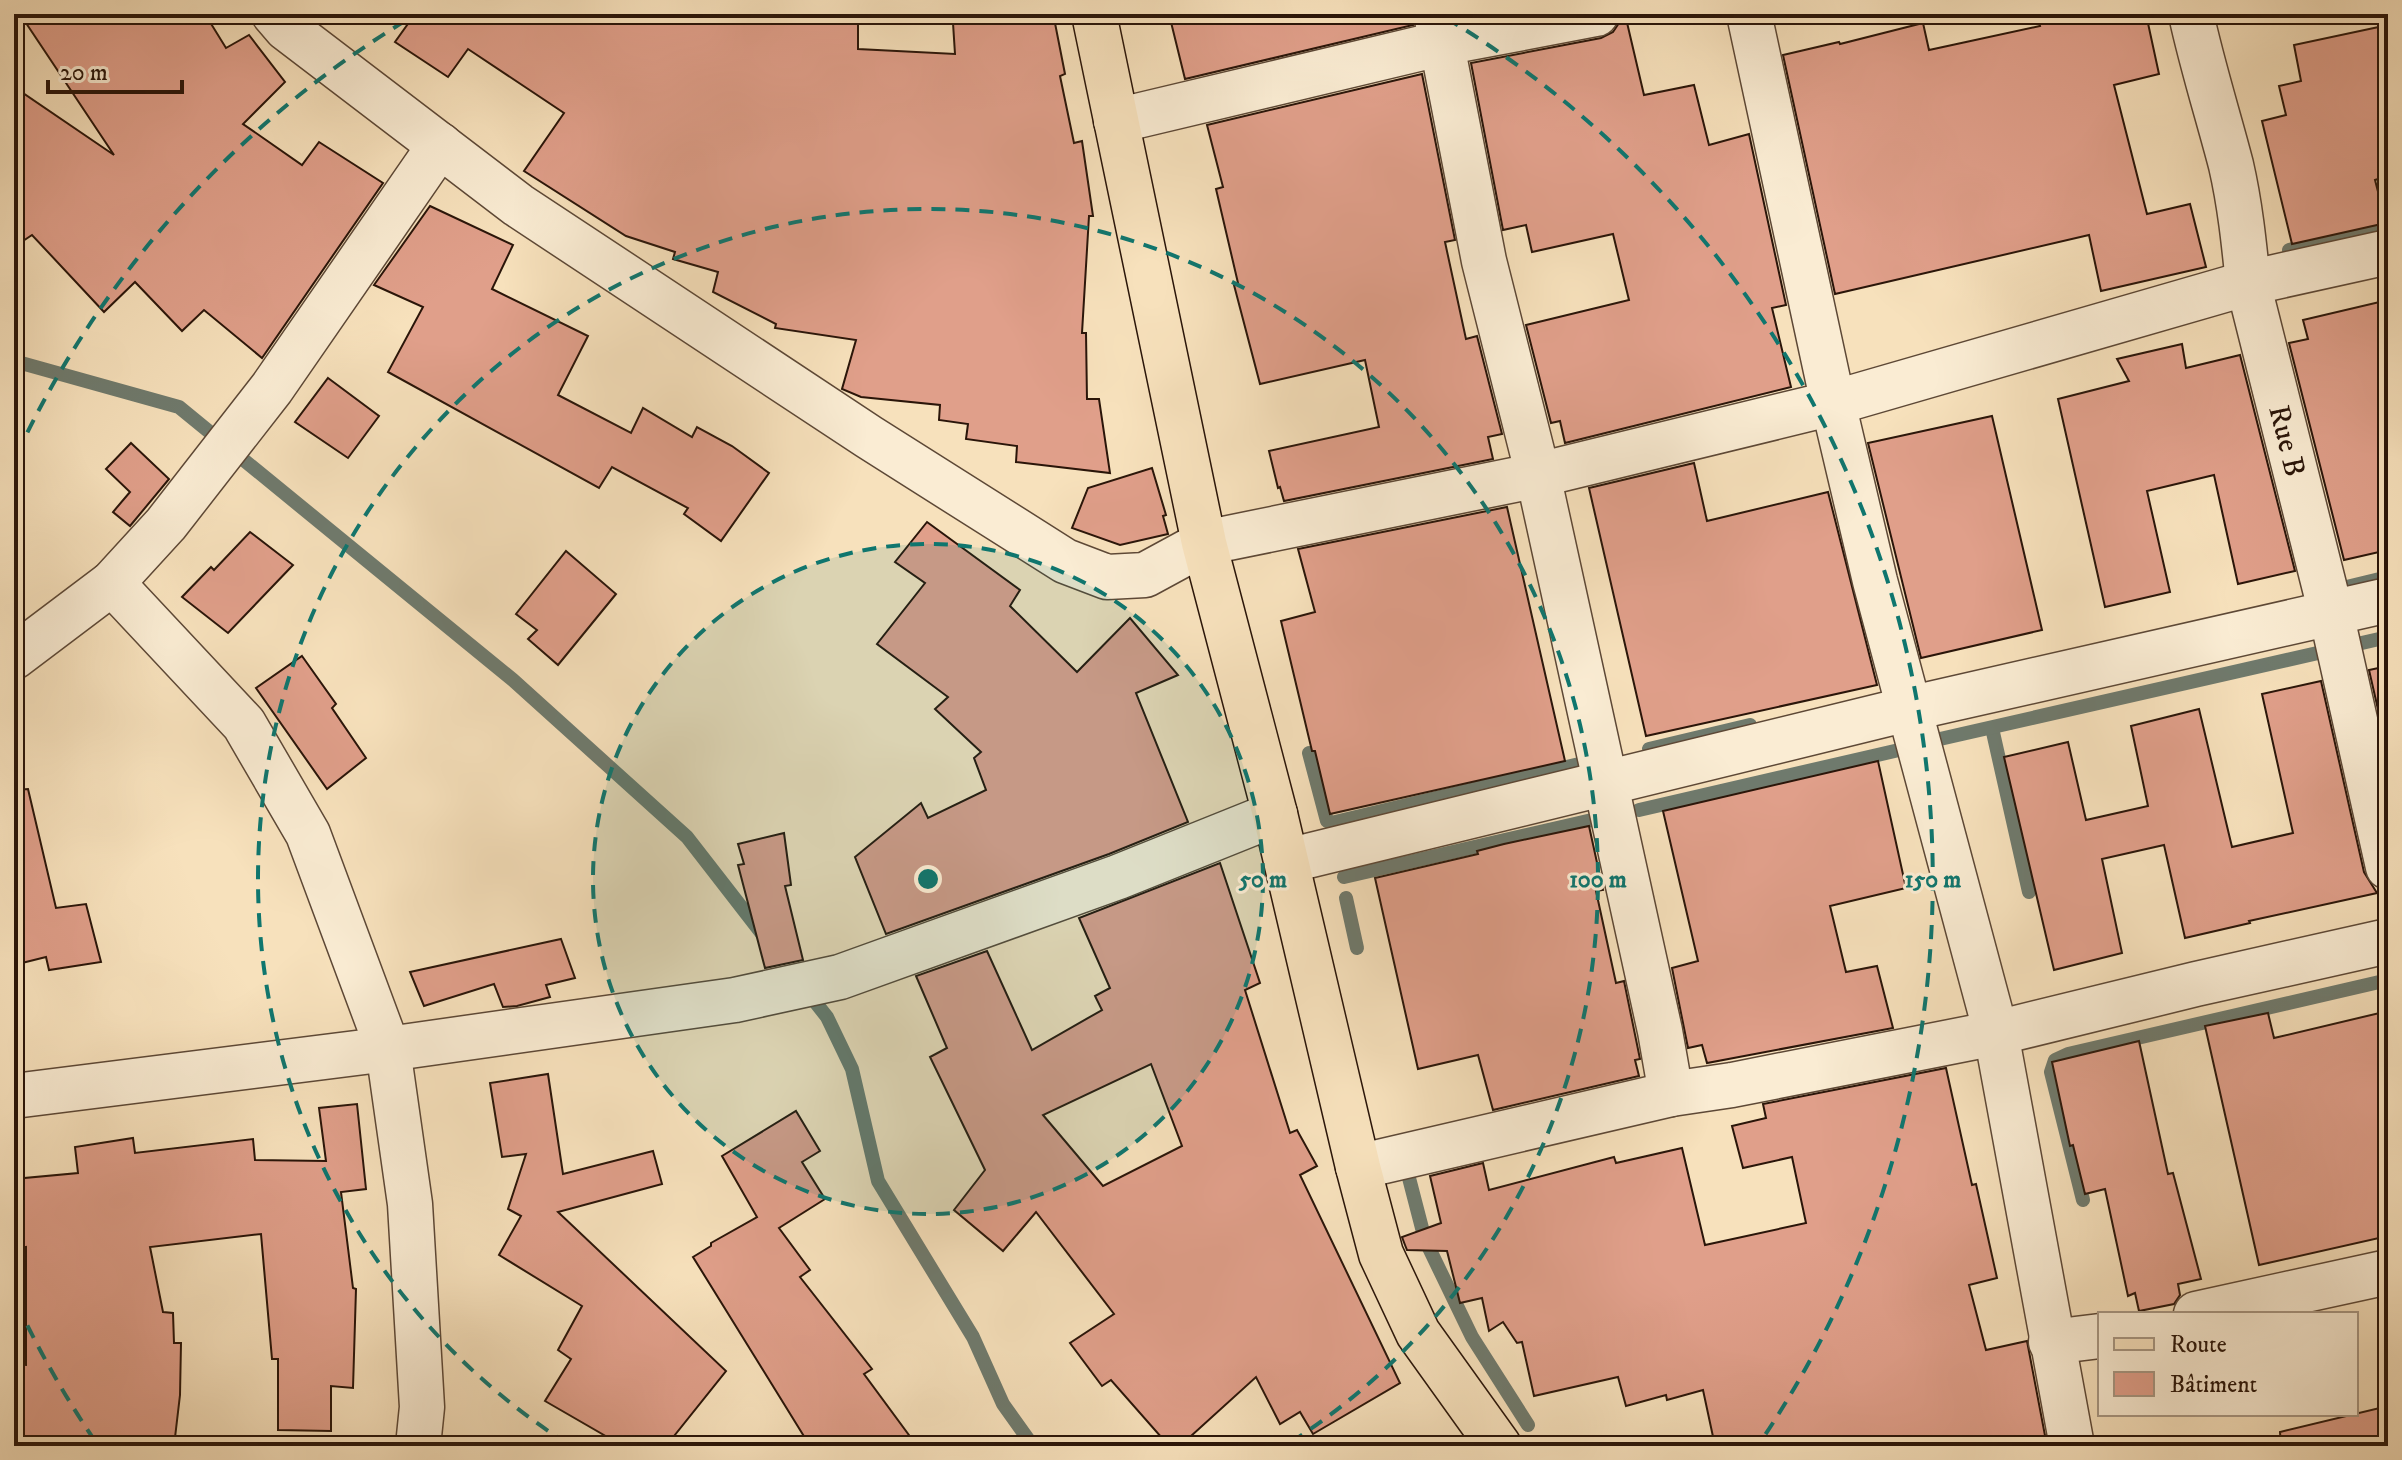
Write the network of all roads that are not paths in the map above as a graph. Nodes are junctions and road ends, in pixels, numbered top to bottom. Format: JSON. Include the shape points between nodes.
{"nodes":[{"id":1,"x":274,"y":14,"type":"edge"},
{"id":2,"x":1094,"y":14,"type":"edge"},
{"id":3,"x":1596,"y":14,"type":"edge"},
{"id":4,"x":1749,"y":14,"type":"edge"},
{"id":5,"x":2191,"y":14,"type":"edge"},
{"id":6,"x":1439,"y":29,"type":"edge"},
{"id":7,"x":1116,"y":121,"type":"junction"},
{"id":8,"x":440,"y":145,"type":"junction"},
{"id":9,"x":2388,"y":252,"type":"edge"},
{"id":10,"x":2248,"y":283,"type":"junction"},
{"id":11,"x":1833,"y":403,"type":"junction"},
{"id":12,"x":1538,"y":475,"type":"junction"},
{"id":13,"x":1204,"y":543,"type":"junction"},
{"id":14,"x":112,"y":583,"type":"junction"},
{"id":15,"x":2388,"y":600,"type":"edge"},
{"id":16,"x":2331,"y":613,"type":"junction"},
{"id":17,"x":14,"y":657,"type":"edge"},
{"id":18,"x":1908,"y":709,"type":"junction"},
{"id":19,"x":1603,"y":781,"type":"junction"},
{"id":20,"x":1275,"y":814,"type":"junction"},
{"id":21,"x":1287,"y":861,"type":"junction"},
{"id":22,"x":2388,"y":867,"type":"edge"},
{"id":23,"x":2388,"y":941,"type":"edge"},
{"id":24,"x":1996,"y":1033,"type":"junction"},
{"id":25,"x":388,"y":1049,"type":"junction"},
{"id":26,"x":1671,"y":1094,"type":"junction"},
{"id":27,"x":14,"y":1096,"type":"edge"},
{"id":28,"x":1358,"y":1167,"type":"junction"},
{"id":29,"x":2388,"y":1272,"type":"edge"},
{"id":30,"x":2205,"y":1312,"type":"edge"},
{"id":31,"x":2098,"y":1336,"type":"edge"},
{"id":32,"x":2051,"y":1342,"type":"junction"},
{"id":33,"x":418,"y":1446,"type":"edge"},
{"id":34,"x":1499,"y":1446,"type":"edge"},
{"id":35,"x":2072,"y":1446,"type":"edge"}],
"edges":[{"from":1,"to":8,"type":"street"},
{"from":2,"to":7,"type":"main road"},
{"from":3,"to":6,"type":"street"},
{"from":4,"to":11,"type":"street"},
{"from":5,"to":10,"type":"street","name":"Rue B","via":[[2231,167]]},
{"from":6,"to":7,"type":"street"},
{"from":6,"to":12,"type":"street","via":[[1484,261]]},
{"from":7,"to":13,"type":"main road"},
{"from":8,"to":13,"type":"street","via":[[518,205],[1065,561],[1107,577],[1145,575]]},
{"from":8,"to":14,"type":"street","via":[[272,388],[166,524]]},
{"from":9,"to":10,"type":"street"},
{"from":10,"to":11,"type":"street"},
{"from":10,"to":16,"type":"street","name":"Rue B"},
{"from":11,"to":12,"type":"street"},
{"from":11,"to":18,"type":"street"},
{"from":12,"to":13,"type":"street"},
{"from":12,"to":19,"type":"street"},
{"from":13,"to":20,"type":"main road"},
{"from":14,"to":17,"type":"street"},
{"from":14,"to":25,"type":"street","via":[[244,724],[308,834]]},
{"from":15,"to":16,"type":"street"},
{"from":16,"to":18,"type":"street"},
{"from":16,"to":22,"type":"street","name":"Rue B"},
{"from":18,"to":19,"type":"street"},
{"from":18,"to":24,"type":"street"},
{"from":19,"to":21,"type":"street"},
{"from":19,"to":26,"type":"street"},
{"from":20,"to":21,"type":"main road"},
{"from":20,"to":25,"type":"street","via":[[840,977],[735,1000]]},
{"from":21,"to":28,"type":"main road"},
{"from":23,"to":24,"type":"street"},
{"from":24,"to":26,"type":"street"},
{"from":24,"to":32,"type":"street"},
{"from":25,"to":27,"type":"street"},
{"from":25,"to":33,"type":"street","via":[[410,1204],[422,1407]]},
{"from":26,"to":28,"type":"street"},
{"from":28,"to":34,"type":"main road","via":[[1381,1254],[1418,1333]]},
{"from":29,"to":30,"type":"street"},
{"from":31,"to":32,"type":"street"},
{"from":32,"to":35,"type":"street"}]}
